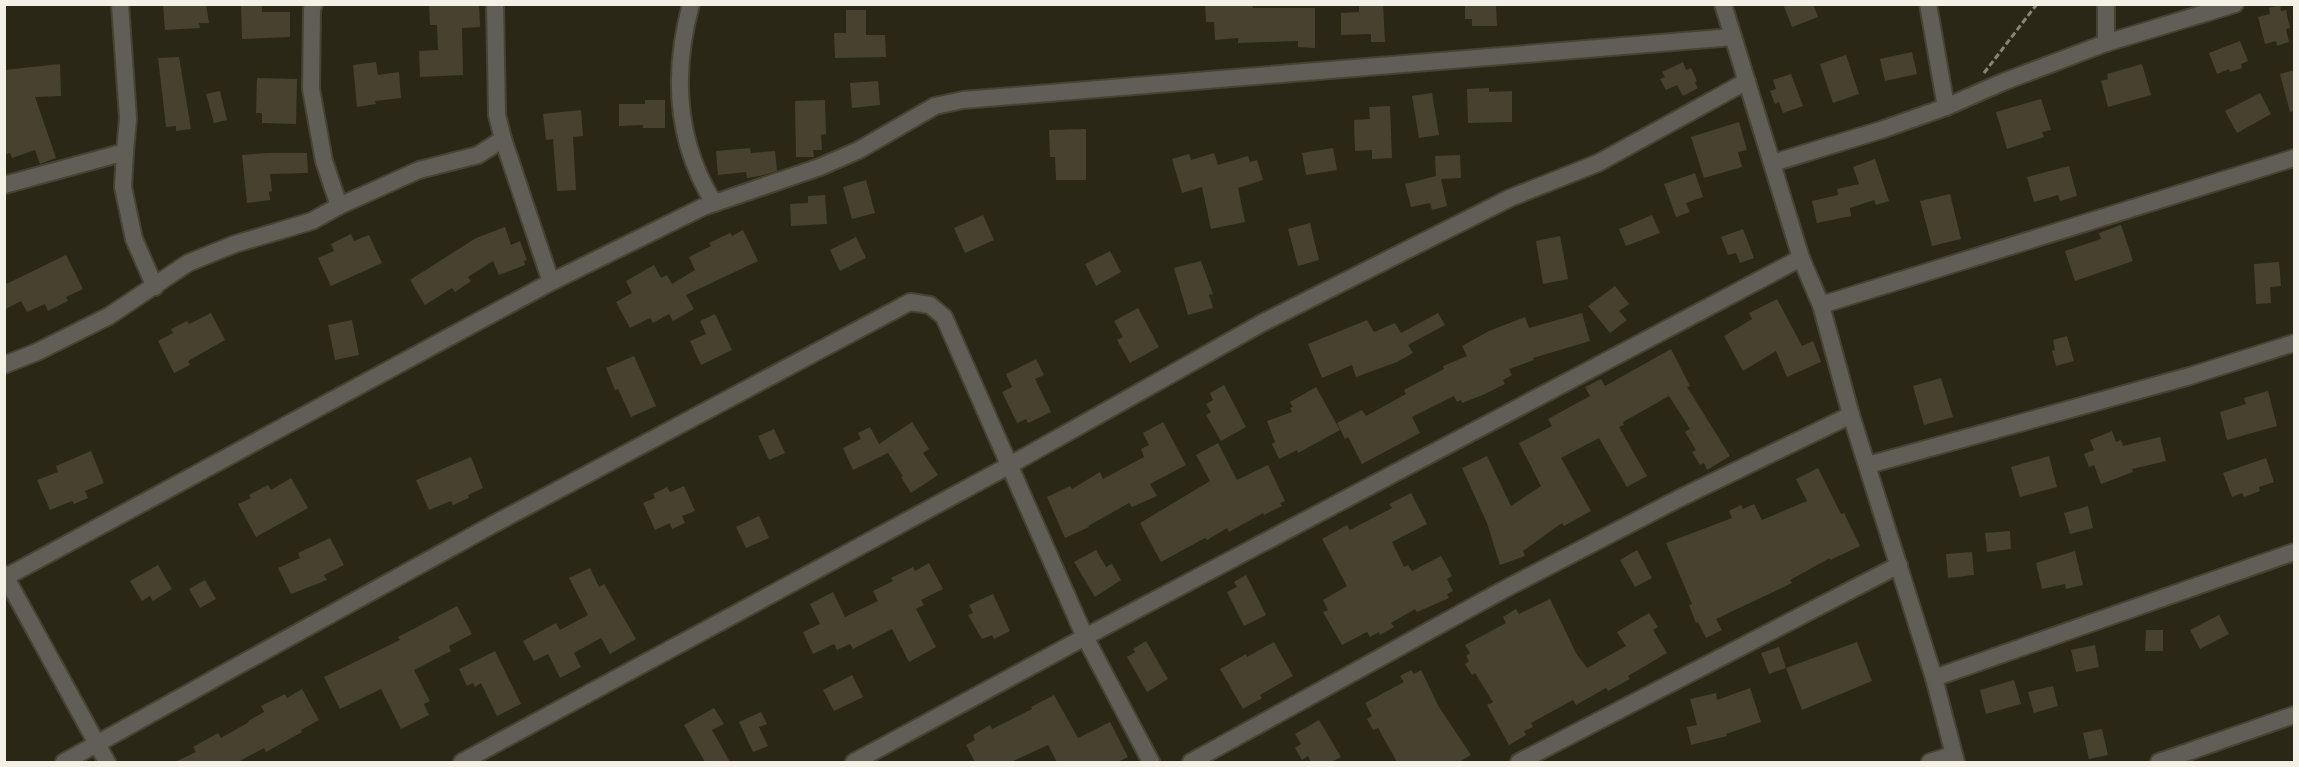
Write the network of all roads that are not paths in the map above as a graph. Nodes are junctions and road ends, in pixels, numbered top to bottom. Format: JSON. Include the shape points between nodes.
{"nodes":[{"id":1,"x":120,"y":4,"type":"edge"},
{"id":2,"x":315,"y":4,"type":"edge"},
{"id":3,"x":495,"y":4,"type":"edge"},
{"id":4,"x":691,"y":4,"type":"edge"},
{"id":5,"x":1723,"y":4,"type":"edge"},
{"id":6,"x":1928,"y":4,"type":"edge"},
{"id":7,"x":2106,"y":4,"type":"edge"},
{"id":8,"x":2235,"y":4,"type":"edge"},
{"id":9,"x":1733,"y":37,"type":"junction"},
{"id":10,"x":2106,"y":43,"type":"junction"},
{"id":11,"x":1747,"y":81,"type":"junction"},
{"id":12,"x":1946,"y":107,"type":"junction"},
{"id":13,"x":503,"y":139,"type":"junction"},
{"id":14,"x":125,"y":152,"type":"junction"},
{"id":15,"x":2295,"y":158,"type":"edge"},
{"id":16,"x":1773,"y":164,"type":"junction"},
{"id":17,"x":4,"y":185,"type":"edge"},
{"id":18,"x":714,"y":203,"type":"junction"},
{"id":19,"x":339,"y":206,"type":"junction"},
{"id":20,"x":1801,"y":258,"type":"junction"},
{"id":21,"x":551,"y":282,"type":"junction"},
{"id":22,"x":155,"y":287,"type":"junction"},
{"id":23,"x":1821,"y":304,"type":"junction"},
{"id":24,"x":2295,"y":343,"type":"edge"},
{"id":25,"x":4,"y":365,"type":"edge"},
{"id":26,"x":1851,"y":415,"type":"junction"},
{"id":27,"x":1010,"y":465,"type":"junction"},
{"id":28,"x":1868,"y":465,"type":"junction"},
{"id":29,"x":2295,"y":552,"type":"edge"},
{"id":30,"x":1899,"y":565,"type":"junction"},
{"id":31,"x":5,"y":576,"type":"edge"},
{"id":32,"x":1085,"y":637,"type":"junction"},
{"id":33,"x":1934,"y":678,"type":"junction"},
{"id":34,"x":2295,"y":715,"type":"edge"},
{"id":35,"x":97,"y":745,"type":"junction"},
{"id":36,"x":1955,"y":759,"type":"edge"},
{"id":37,"x":64,"y":762,"type":"edge"},
{"id":38,"x":107,"y":762,"type":"edge"},
{"id":39,"x":462,"y":762,"type":"edge"},
{"id":40,"x":854,"y":762,"type":"edge"},
{"id":41,"x":1151,"y":762,"type":"edge"},
{"id":42,"x":1191,"y":762,"type":"edge"},
{"id":43,"x":1519,"y":762,"type":"edge"},
{"id":44,"x":1930,"y":762,"type":"edge"},
{"id":45,"x":2158,"y":762,"type":"edge"}],
"edges":[{"from":1,"to":14,"type":"street","via":[[128,118]]},
{"from":2,"to":19,"type":"street","via":[[310,89],[324,161]]},
{"from":3,"to":13,"type":"street","via":[[496,115]]},
{"from":4,"to":18,"type":"street","via":[[681,73],[681,116],[689,154]]},
{"from":5,"to":9,"type":"street"},
{"from":6,"to":12,"type":"street"},
{"from":7,"to":10,"type":"street"},
{"from":8,"to":10,"type":"street"},
{"from":9,"to":11,"type":"street"},
{"from":9,"to":18,"type":"street","via":[[963,100],[935,106],[859,150],[820,167]]},
{"from":10,"to":12,"type":"street"},
{"from":11,"to":16,"type":"street"},
{"from":11,"to":27,"type":"street","via":[[1598,163],[1510,198],[1262,323]]},
{"from":12,"to":16,"type":"street"},
{"from":13,"to":19,"type":"street","via":[[478,155],[419,170]]},
{"from":13,"to":21,"type":"street"},
{"from":14,"to":17,"type":"street"},
{"from":14,"to":22,"type":"street","via":[[123,187],[134,239]]},
{"from":15,"to":23,"type":"street"},
{"from":16,"to":20,"type":"street"},
{"from":18,"to":21,"type":"street"},
{"from":19,"to":22,"type":"street","via":[[312,221],[188,263]]},
{"from":20,"to":23,"type":"street"},
{"from":20,"to":32,"type":"street"},
{"from":21,"to":31,"type":"street"},
{"from":22,"to":25,"type":"street","via":[[109,316]]},
{"from":23,"to":26,"type":"street"},
{"from":24,"to":28,"type":"street"},
{"from":26,"to":28,"type":"street"},
{"from":26,"to":42,"type":"street","via":[[1513,584]]},
{"from":27,"to":32,"type":"street"},
{"from":27,"to":35,"type":"street","via":[[944,317],[930,305],[910,302],[492,525]]},
{"from":27,"to":39,"type":"street"},
{"from":28,"to":30,"type":"street"},
{"from":29,"to":33,"type":"street"},
{"from":30,"to":33,"type":"street"},
{"from":30,"to":43,"type":"street"},
{"from":31,"to":35,"type":"street"},
{"from":32,"to":40,"type":"street"},
{"from":32,"to":41,"type":"street"},
{"from":33,"to":36,"type":"street"},
{"from":34,"to":45,"type":"street"},
{"from":35,"to":37,"type":"street"},
{"from":35,"to":38,"type":"street"},
{"from":36,"to":44,"type":"street"}]}
